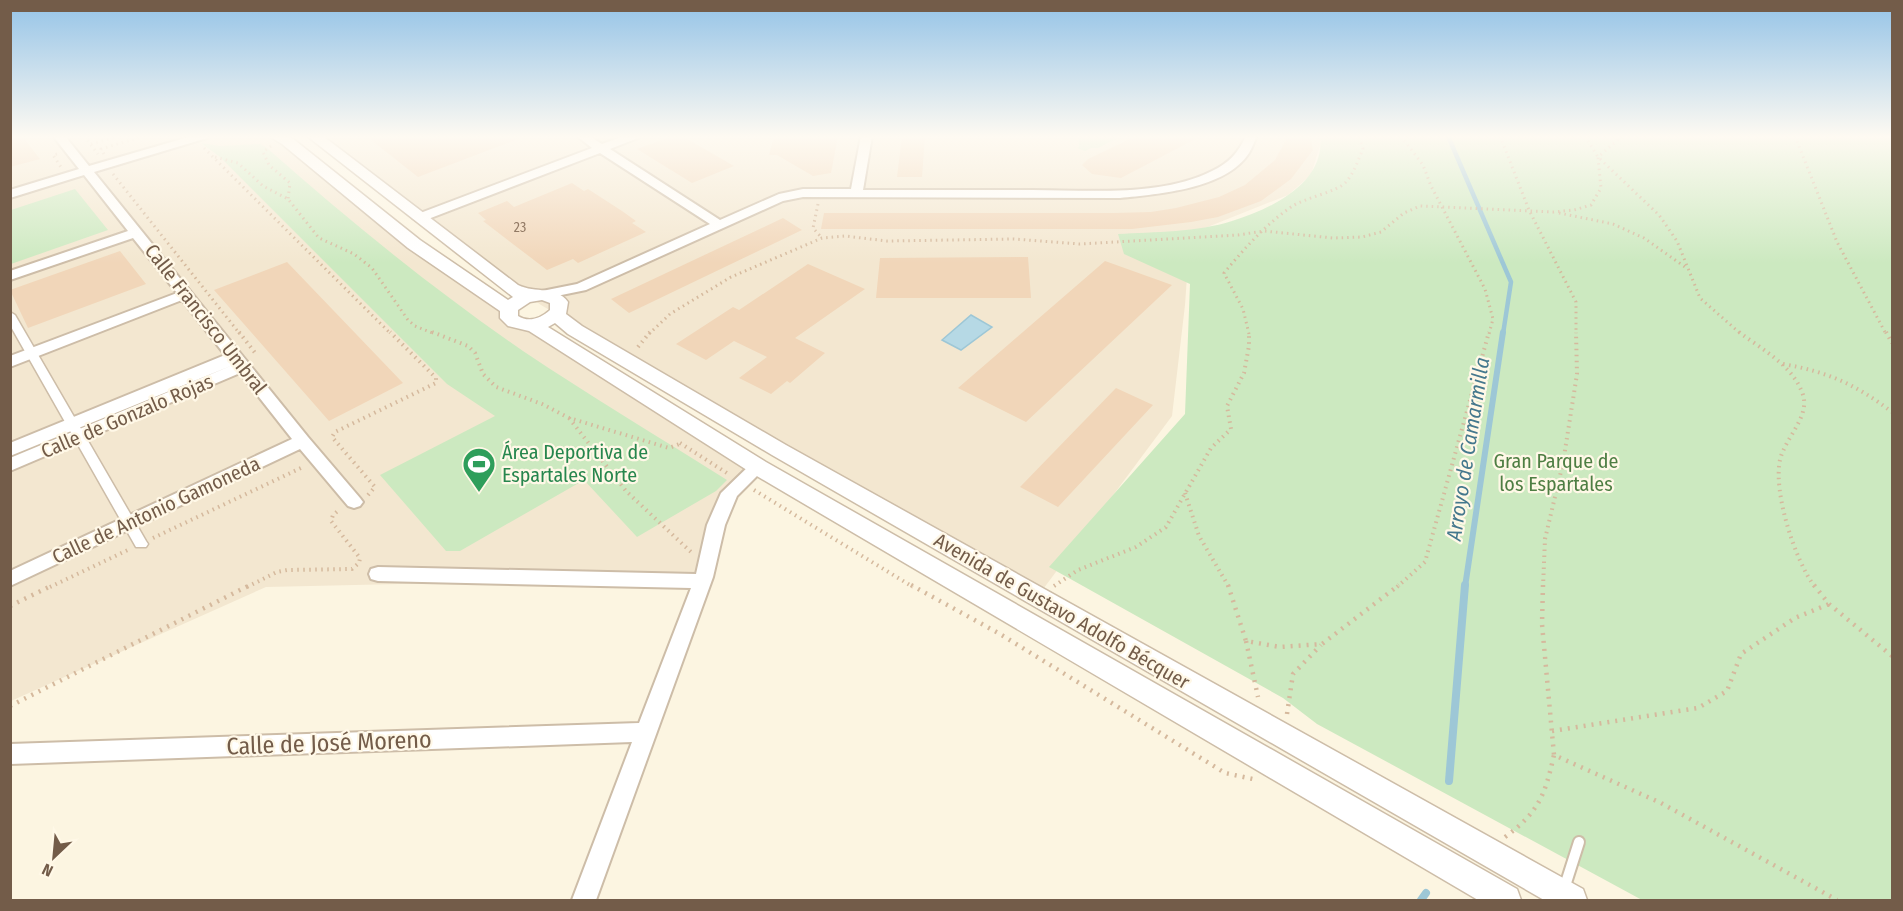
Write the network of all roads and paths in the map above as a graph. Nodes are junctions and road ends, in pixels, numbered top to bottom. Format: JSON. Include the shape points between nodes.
{"nodes":[{"id":1,"x":40,"y":179,"type":"edge"},
{"id":2,"x":53,"y":179,"type":"edge"},
{"id":3,"x":92,"y":179,"type":"edge"},
{"id":4,"x":255,"y":179,"type":"edge"},
{"id":5,"x":286,"y":179,"type":"edge"},
{"id":6,"x":334,"y":179,"type":"edge"},
{"id":7,"x":368,"y":179,"type":"edge"},
{"id":8,"x":522,"y":179,"type":"edge"},
{"id":9,"x":648,"y":179,"type":"edge"},
{"id":10,"x":859,"y":179,"type":"edge"},
{"id":11,"x":1199,"y":179,"type":"edge"},
{"id":12,"x":1348,"y":179,"type":"edge"},
{"id":13,"x":1428,"y":179,"type":"edge"},
{"id":14,"x":1517,"y":179,"type":"edge"},
{"id":15,"x":1600,"y":179,"type":"edge"},
{"id":16,"x":1621,"y":179,"type":"edge"},
{"id":17,"x":1809,"y":179,"type":"edge"},
{"id":18,"x":10,"y":186,"type":"edge"},
{"id":19,"x":857,"y":192,"type":"junction"},
{"id":20,"x":10,"y":194,"type":"edge"},
{"id":21,"x":288,"y":200,"type":"junction"},
{"id":22,"x":818,"y":202,"type":"dead end"},
{"id":23,"x":1443,"y":206,"type":"junction"},
{"id":24,"x":1529,"y":210,"type":"junction"},
{"id":25,"x":1553,"y":212,"type":"junction"},
{"id":26,"x":419,"y":218,"type":"junction"},
{"id":27,"x":718,"y":224,"type":"junction"},
{"id":28,"x":1264,"y":231,"type":"junction"},
{"id":29,"x":137,"y":232,"type":"junction"},
{"id":30,"x":822,"y":238,"type":"junction"},
{"id":31,"x":1687,"y":268,"type":"junction"},
{"id":32,"x":10,"y":276,"type":"edge"},
{"id":33,"x":581,"y":287,"type":"junction"},
{"id":34,"x":182,"y":290,"type":"junction"},
{"id":35,"x":543,"y":308,"type":"junction"},
{"id":36,"x":509,"y":309,"type":"junction"},
{"id":37,"x":10,"y":315,"type":"edge"},
{"id":38,"x":1893,"y":343,"type":"edge"},
{"id":39,"x":638,"y":347,"type":"dead end"},
{"id":40,"x":29,"y":349,"type":"junction"},
{"id":41,"x":10,"y":350,"type":"edge"},
{"id":42,"x":239,"y":361,"type":"junction"},
{"id":43,"x":10,"y":362,"type":"edge"},
{"id":44,"x":1783,"y":364,"type":"junction"},
{"id":45,"x":1893,"y":412,"type":"edge"},
{"id":46,"x":569,"y":418,"type":"junction"},
{"id":47,"x":76,"y":430,"type":"junction"},
{"id":48,"x":705,"y":433,"type":"junction"},
{"id":49,"x":302,"y":441,"type":"junction"},
{"id":50,"x":680,"y":443,"type":"junction"},
{"id":51,"x":10,"y":450,"type":"edge"},
{"id":52,"x":10,"y":465,"type":"edge"},
{"id":53,"x":750,"y":474,"type":"junction"},
{"id":54,"x":1185,"y":493,"type":"junction"},
{"id":55,"x":354,"y":502,"type":"dead end"},
{"id":56,"x":129,"y":522,"type":"junction"},
{"id":57,"x":141,"y":544,"type":"dead end"},
{"id":58,"x":378,"y":574,"type":"dead end"},
{"id":59,"x":704,"y":574,"type":"junction"},
{"id":60,"x":10,"y":579,"type":"edge"},
{"id":61,"x":1056,"y":584,"type":"dead end"},
{"id":62,"x":1829,"y":604,"type":"junction"},
{"id":63,"x":1000,"y":634,"type":"dead end"},
{"id":64,"x":1246,"y":641,"type":"junction"},
{"id":65,"x":1322,"y":644,"type":"junction"},
{"id":66,"x":1893,"y":656,"type":"edge"},
{"id":67,"x":1258,"y":697,"type":"dead end"},
{"id":68,"x":1287,"y":714,"type":"dead end"},
{"id":69,"x":1552,"y":731,"type":"junction"},
{"id":70,"x":648,"y":732,"type":"junction"},
{"id":71,"x":10,"y":754,"type":"edge"},
{"id":72,"x":1554,"y":755,"type":"junction"},
{"id":73,"x":1502,"y":839,"type":"dead end"},
{"id":74,"x":1580,"y":842,"type":"dead end"},
{"id":75,"x":1567,"y":898,"type":"edge"},
{"id":76,"x":584,"y":900,"type":"edge"},
{"id":77,"x":1506,"y":900,"type":"edge"},
{"id":78,"x":1838,"y":900,"type":"edge"}],
"edges":[{"from":1,"to":18,"type":"street"},
{"from":2,"to":20,"type":"street"},
{"from":3,"to":29,"type":"street","name":"Calle Francisco Umbral"},
{"from":4,"to":21,"type":"path"},
{"from":5,"to":21,"type":"path","via":[[292,190]]},
{"from":6,"to":36,"type":"street","via":[[414,243]]},
{"from":7,"to":26,"type":"street","name":"Avenida de Gustavo Adolfo Bécquer"},
{"from":8,"to":26,"type":"street"},
{"from":9,"to":27,"type":"street"},
{"from":10,"to":19,"type":"street"},
{"from":11,"to":19,"type":"street","via":[[1164,189],[1120,194]]},
{"from":12,"to":28,"type":"path","via":[[1338,189],[1305,199]]},
{"from":13,"to":23,"type":"path"},
{"from":14,"to":24,"type":"path"},
{"from":15,"to":25,"type":"path","via":[[1601,188],[1591,205]]},
{"from":16,"to":31,"type":"path","via":[[1659,215],[1677,241]]},
{"from":17,"to":38,"type":"path","via":[[1833,238]]},
{"from":19,"to":27,"type":"street","via":[[803,193],[779,198]]},
{"from":21,"to":46,"type":"path","via":[[319,238],[354,254],[372,268],[415,326],[468,346],[483,374],[496,387]]},
{"from":22,"to":30,"type":"path","via":[[813,228]]},
{"from":23,"to":24,"type":"path"},
{"from":23,"to":28,"type":"path","via":[[1420,206],[1404,213],[1381,232],[1362,237]]},
{"from":23,"to":65,"type":"path","via":[[1485,289],[1493,319],[1477,384],[1425,561]]},
{"from":24,"to":25,"type":"path"},
{"from":24,"to":69,"type":"path","via":[[1576,302],[1577,374],[1563,463],[1545,539],[1542,624]]},
{"from":25,"to":31,"type":"path","via":[[1613,224],[1644,238]]},
{"from":26,"to":35,"type":"street","name":"Avenida de Gustavo Adolfo Bécquer"},
{"from":27,"to":33,"type":"street"},
{"from":28,"to":30,"type":"path","via":[[1080,244],[1014,239]]},
{"from":28,"to":54,"type":"path","via":[[1224,273],[1249,323],[1250,353],[1244,375],[1227,406],[1231,429],[1211,448]]},
{"from":29,"to":32,"type":"street"},
{"from":29,"to":34,"type":"street","name":"Calle Francisco Umbral"},
{"from":30,"to":39,"type":"path","via":[[731,277],[670,314]]},
{"from":31,"to":44,"type":"path","via":[[1700,298],[1730,326]]},
{"from":33,"to":35,"type":"street"},
{"from":33,"to":35,"type":"street"},
{"from":34,"to":40,"type":"street"},
{"from":34,"to":42,"type":"street","name":"Calle Francisco Umbral"},
{"from":35,"to":36,"type":"street","via":[[516,302]]},
{"from":35,"to":36,"type":"street","via":[[512,321]]},
{"from":35,"to":48,"type":"street","name":"Avenida de Gustavo Adolfo Bécquer"},
{"from":35,"to":75,"type":"street","name":"Avenida de Gustavo Adolfo Bécquer","via":[[779,450]]},
{"from":37,"to":40,"type":"street"},
{"from":40,"to":41,"type":"street"},
{"from":40,"to":43,"type":"street"},
{"from":40,"to":47,"type":"street"},
{"from":42,"to":47,"type":"street","name":"Calle de Gonzalo Rojas"},
{"from":42,"to":49,"type":"street","name":"Calle Francisco Umbral"},
{"from":44,"to":45,"type":"path","via":[[1818,370],[1867,393]]},
{"from":44,"to":62,"type":"path","via":[[1802,392],[1804,409],[1780,460],[1781,500],[1795,549],[1810,580]]},
{"from":46,"to":50,"type":"path","via":[[669,448]]},
{"from":46,"to":59,"type":"path","via":[[626,491]]},
{"from":47,"to":51,"type":"street","name":"Calle de Gonzalo Rojas"},
{"from":47,"to":52,"type":"street","name":"Calle de Gonzalo Rojas"},
{"from":47,"to":56,"type":"street"},
{"from":48,"to":50,"type":"path"},
{"from":48,"to":53,"type":"street","name":"Avenida de Gustavo Adolfo Bécquer"},
{"from":49,"to":55,"type":"street","name":"Calle Francisco Umbral"},
{"from":49,"to":56,"type":"street","name":"Calle de Antonio Gamoneda"},
{"from":50,"to":53,"type":"path"},
{"from":53,"to":59,"type":"street","via":[[730,492],[716,525]]},
{"from":53,"to":63,"type":"path","via":[[917,589]]},
{"from":53,"to":77,"type":"street","name":"Avenida de Gustavo Adolfo Bécquer","via":[[1372,821]]},
{"from":54,"to":61,"type":"path","via":[[1166,527],[1136,547],[1078,570]]},
{"from":54,"to":64,"type":"path","via":[[1199,536],[1227,581]]},
{"from":56,"to":57,"type":"street"},
{"from":56,"to":60,"type":"street","name":"Calle de Antonio Gamoneda"},
{"from":58,"to":59,"type":"street"},
{"from":59,"to":70,"type":"street"},
{"from":62,"to":66,"type":"path"},
{"from":62,"to":69,"type":"path","via":[[1795,618],[1741,654],[1727,691],[1698,708]]},
{"from":64,"to":65,"type":"path","via":[[1280,647]]},
{"from":64,"to":67,"type":"path"},
{"from":65,"to":68,"type":"path","via":[[1293,674]]},
{"from":69,"to":72,"type":"path"},
{"from":70,"to":71,"type":"street","name":"Calle de José Moreno"},
{"from":70,"to":76,"type":"street"},
{"from":72,"to":73,"type":"path","via":[[1544,798],[1526,823]]},
{"from":72,"to":78,"type":"path","via":[[1661,803]]},
{"from":74,"to":75,"type":"lane"}]}
